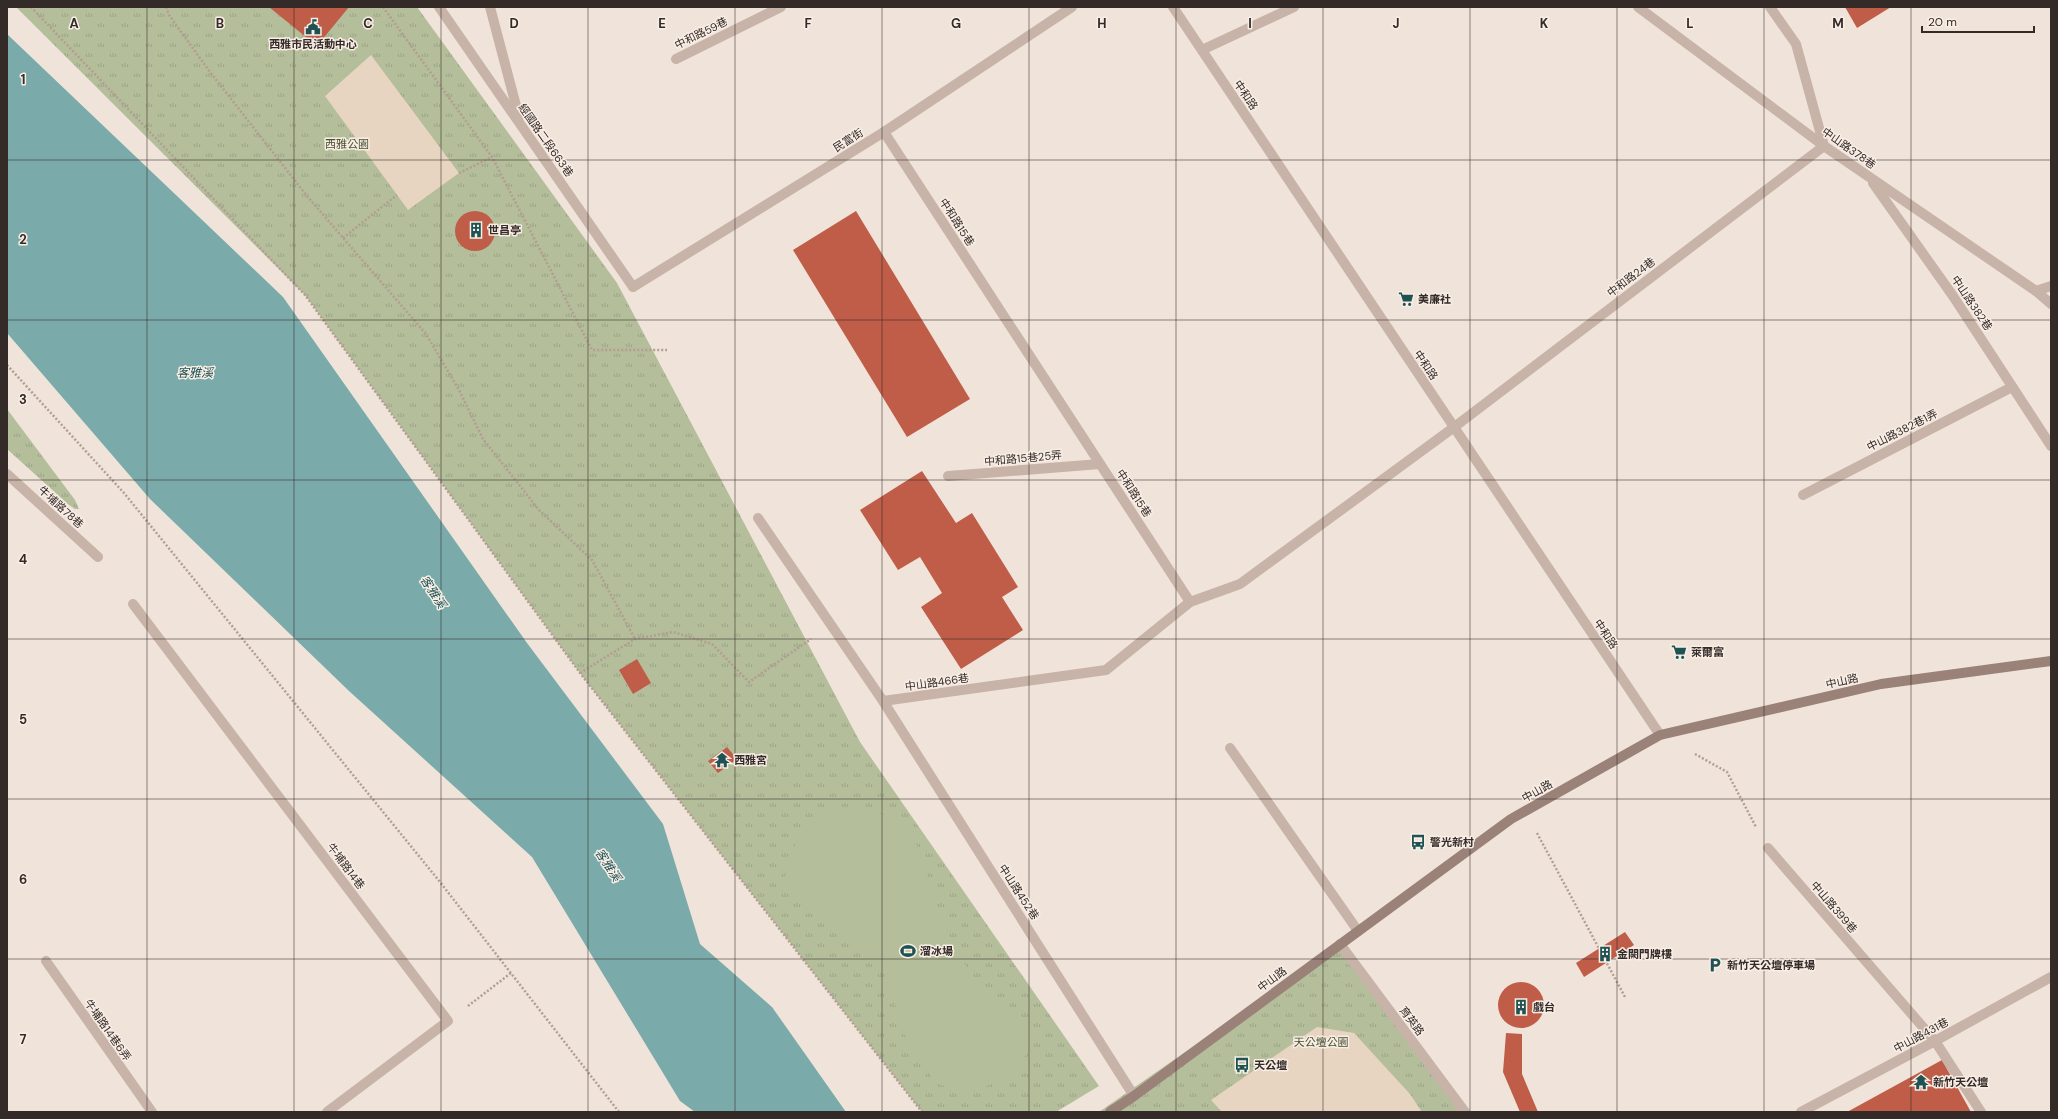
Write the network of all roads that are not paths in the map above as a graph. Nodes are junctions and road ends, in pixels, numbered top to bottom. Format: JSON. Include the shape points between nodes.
{"nodes":[{"id":1,"x":439,"y":7,"type":"edge"},
{"id":2,"x":490,"y":7,"type":"edge"},
{"id":3,"x":781,"y":7,"type":"edge"},
{"id":4,"x":1072,"y":7,"type":"edge"},
{"id":5,"x":1173,"y":7,"type":"edge"},
{"id":6,"x":1294,"y":7,"type":"edge"},
{"id":7,"x":1638,"y":7,"type":"edge"},
{"id":8,"x":1770,"y":7,"type":"edge"},
{"id":9,"x":1202,"y":50,"type":"junction"},
{"id":10,"x":676,"y":59,"type":"dead end"},
{"id":11,"x":520,"y":125,"type":"junction"},
{"id":12,"x":884,"y":132,"type":"junction"},
{"id":13,"x":1824,"y":146,"type":"junction"},
{"id":14,"x":1869,"y":177,"type":"junction"},
{"id":15,"x":2051,"y":286,"type":"edge"},
{"id":16,"x":633,"y":287,"type":"joint"},
{"id":17,"x":2036,"y":291,"type":"junction"},
{"id":18,"x":2051,"y":304,"type":"edge"},
{"id":19,"x":2012,"y":387,"type":"junction"},
{"id":20,"x":1453,"y":428,"type":"junction"},
{"id":21,"x":2051,"y":446,"type":"edge"},
{"id":22,"x":1100,"y":464,"type":"junction"},
{"id":23,"x":7,"y":474,"type":"edge"},
{"id":24,"x":948,"y":476,"type":"dead end"},
{"id":25,"x":1802,"y":495,"type":"dead end"},
{"id":26,"x":758,"y":518,"type":"dead end"},
{"id":27,"x":98,"y":557,"type":"dead end"},
{"id":28,"x":1190,"y":602,"type":"junction"},
{"id":29,"x":133,"y":604,"type":"dead end"},
{"id":30,"x":2051,"y":662,"type":"edge"},
{"id":31,"x":883,"y":701,"type":"junction"},
{"id":32,"x":1660,"y":735,"type":"junction"},
{"id":33,"x":1230,"y":748,"type":"dead end"},
{"id":34,"x":1768,"y":848,"type":"road end"},
{"id":35,"x":1358,"y":931,"type":"junction"},
{"id":36,"x":1340,"y":944,"type":"junction"},
{"id":37,"x":46,"y":961,"type":"dead end"},
{"id":38,"x":2051,"y":977,"type":"edge"},
{"id":39,"x":1935,"y":1041,"type":"junction"},
{"id":40,"x":1134,"y":1096,"type":"junction"},
{"id":41,"x":152,"y":1112,"type":"edge"},
{"id":42,"x":327,"y":1112,"type":"edge"},
{"id":43,"x":1110,"y":1112,"type":"edge"},
{"id":44,"x":1465,"y":1112,"type":"edge"},
{"id":45,"x":1801,"y":1112,"type":"edge"},
{"id":46,"x":1981,"y":1112,"type":"edge"}],
"edges":[{"from":1,"to":11,"type":"street","name":"經國路二段663巷"},
{"from":2,"to":11,"type":"street"},
{"from":3,"to":10,"type":"street","name":"中和路59巷"},
{"from":4,"to":12,"type":"street","name":"民富街"},
{"from":5,"to":9,"type":"street","name":"中和路"},
{"from":6,"to":9,"type":"street"},
{"from":7,"to":13,"type":"street","name":"中山路378巷"},
{"from":8,"to":13,"type":"street","via":[[1796,44]]},
{"from":9,"to":20,"type":"street","name":"中和路"},
{"from":11,"to":16,"type":"street","name":"經國路二段663巷"},
{"from":12,"to":16,"type":"street","name":"民富街"},
{"from":12,"to":22,"type":"street","name":"中和路15巷"},
{"from":13,"to":14,"type":"street","name":"中山路378巷"},
{"from":13,"to":20,"type":"street","name":"中和路24巷"},
{"from":14,"to":17,"type":"street","name":"中山路378巷"},
{"from":14,"to":19,"type":"street","name":"中山路382巷","via":[[1953,296]]},
{"from":15,"to":17,"type":"street"},
{"from":17,"to":18,"type":"street","name":"中山路378巷"},
{"from":19,"to":21,"type":"street","name":"中山路382巷"},
{"from":19,"to":25,"type":"street","name":"中山路382巷1弄"},
{"from":20,"to":28,"type":"street","via":[[1240,584]]},
{"from":20,"to":32,"type":"street","name":"中和路"},
{"from":22,"to":24,"type":"street","name":"中和路15巷25弄"},
{"from":22,"to":28,"type":"street","name":"中和路15巷"},
{"from":23,"to":27,"type":"street","name":"牛埔路78巷"},
{"from":26,"to":31,"type":"street"},
{"from":28,"to":31,"type":"street","name":"中山路466巷","via":[[1106,670]]},
{"from":29,"to":42,"type":"street","name":"牛埔路14巷","via":[[448,1021]]},
{"from":30,"to":32,"type":"street","name":"中山路","via":[[1881,684]]},
{"from":31,"to":40,"type":"street","name":"中山路452巷"},
{"from":32,"to":35,"type":"street","name":"中山路","via":[[1511,819]]},
{"from":33,"to":35,"type":"street"},
{"from":34,"to":39,"type":"street","name":"中山路399巷"},
{"from":35,"to":36,"type":"street","name":"中山路"},
{"from":36,"to":40,"type":"street","name":"中山路"},
{"from":36,"to":44,"type":"street","name":"育英路"},
{"from":37,"to":41,"type":"street","name":"牛埔路14巷6弄"},
{"from":38,"to":39,"type":"street","name":"中山路431巷"},
{"from":39,"to":45,"type":"street","name":"中山路431巷"},
{"from":39,"to":46,"type":"street","name":"中山路399巷"},
{"from":40,"to":43,"type":"street","name":"中山路"}]}
